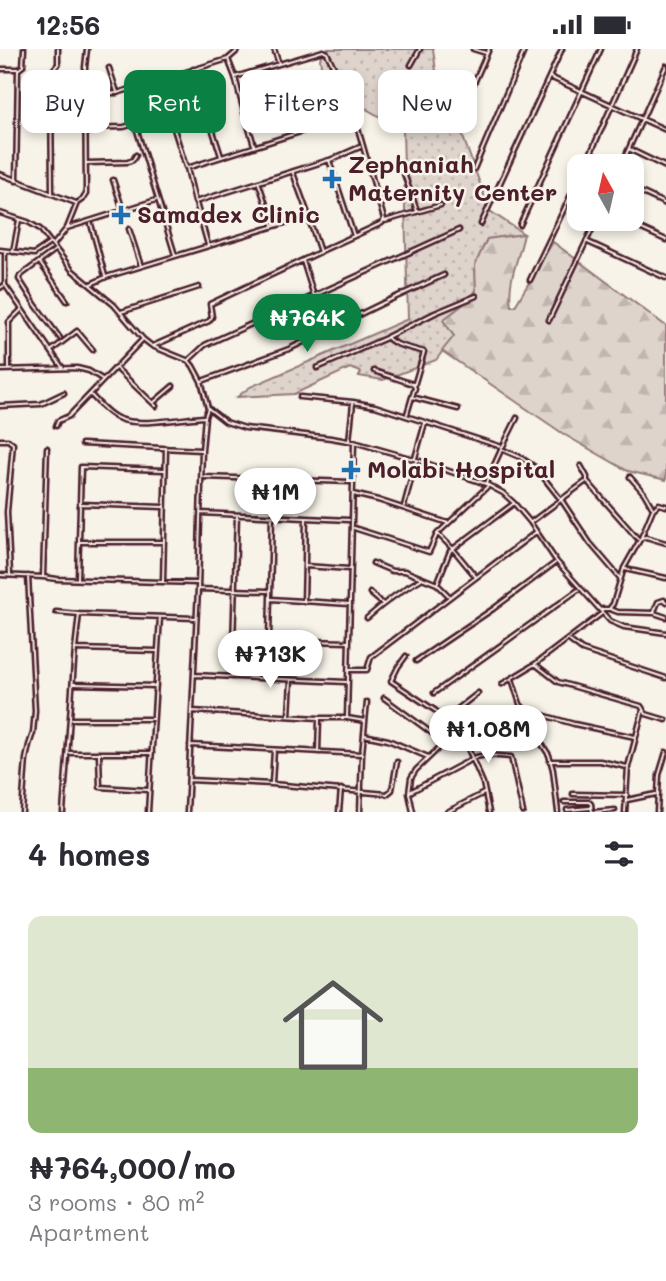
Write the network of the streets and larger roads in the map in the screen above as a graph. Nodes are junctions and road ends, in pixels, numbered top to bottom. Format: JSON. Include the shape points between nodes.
{"nodes":[{"id":1,"x":24,"y":49,"type":"edge"},
{"id":2,"x":58,"y":49,"type":"edge"},
{"id":3,"x":87,"y":49,"type":"edge"},
{"id":4,"x":237,"y":49,"type":"edge"},
{"id":5,"x":274,"y":49,"type":"edge"},
{"id":6,"x":420,"y":49,"type":"edge"},
{"id":7,"x":473,"y":49,"type":"edge"},
{"id":8,"x":489,"y":49,"type":"edge"},
{"id":9,"x":525,"y":49,"type":"edge"},
{"id":10,"x":562,"y":49,"type":"edge"},
{"id":11,"x":601,"y":49,"type":"edge"},
{"id":12,"x":637,"y":49,"type":"edge"},
{"id":13,"x":487,"y":54,"type":"junction"},
{"id":14,"x":228,"y":59,"type":"junction"},
{"id":15,"x":279,"y":65,"type":"junction"},
{"id":16,"x":411,"y":65,"type":"dead end"},
{"id":17,"x":666,"y":66,"type":"edge"},
{"id":18,"x":109,"y":68,"type":"dead end"},
{"id":19,"x":0,"y":69,"type":"edge"},
{"id":20,"x":18,"y":69,"type":"junction"},
{"id":21,"x":192,"y":69,"type":"junction"},
{"id":22,"x":85,"y":70,"type":"edge"},
{"id":23,"x":189,"y":70,"type":"edge"},
{"id":24,"x":335,"y":70,"type":"edge"},
{"id":25,"x":477,"y":77,"type":"edge"},
{"id":26,"x":550,"y":77,"type":"junction"},
{"id":27,"x":235,"y":78,"type":"junction"},
{"id":28,"x":124,"y":91,"type":"edge"},
{"id":29,"x":582,"y":91,"type":"junction"},
{"id":30,"x":110,"y":93,"type":"edge"},
{"id":31,"x":117,"y":93,"type":"junction"},
{"id":32,"x":240,"y":96,"type":"edge"},
{"id":33,"x":612,"y":106,"type":"junction"},
{"id":34,"x":642,"y":119,"type":"junction"},
{"id":35,"x":666,"y":129,"type":"edge"},
{"id":36,"x":85,"y":133,"type":"edge"},
{"id":37,"x":138,"y":133,"type":"edge"},
{"id":38,"x":176,"y":133,"type":"edge"},
{"id":39,"x":251,"y":133,"type":"edge"},
{"id":40,"x":297,"y":133,"type":"edge"},
{"id":41,"x":359,"y":133,"type":"edge"},
{"id":42,"x":255,"y":146,"type":"junction"},
{"id":43,"x":362,"y":146,"type":"junction"},
{"id":44,"x":629,"y":149,"type":"junction"},
{"id":45,"x":590,"y":154,"type":"edge"},
{"id":46,"x":627,"y":154,"type":"edge"},
{"id":47,"x":136,"y":156,"type":"dead end"},
{"id":48,"x":221,"y":157,"type":"junction"},
{"id":49,"x":329,"y":160,"type":"junction"},
{"id":50,"x":400,"y":162,"type":"dead end"},
{"id":51,"x":86,"y":163,"type":"junction"},
{"id":52,"x":666,"y":167,"type":"edge"},
{"id":53,"x":187,"y":168,"type":"junction"},
{"id":54,"x":474,"y":169,"type":"dead end"},
{"id":55,"x":293,"y":172,"type":"junction"},
{"id":56,"x":0,"y":174,"type":"edge"},
{"id":57,"x":113,"y":180,"type":"dead end"},
{"id":58,"x":16,"y":181,"type":"junction"},
{"id":59,"x":258,"y":182,"type":"junction"},
{"id":60,"x":52,"y":193,"type":"junction"},
{"id":61,"x":644,"y":194,"type":"edge"},
{"id":62,"x":157,"y":200,"type":"junction"},
{"id":63,"x":195,"y":202,"type":"junction"},
{"id":64,"x":77,"y":203,"type":"junction"},
{"id":65,"x":567,"y":203,"type":"edge"},
{"id":66,"x":666,"y":204,"type":"edge"},
{"id":67,"x":441,"y":205,"type":"dead end"},
{"id":68,"x":123,"y":211,"type":"junction"},
{"id":69,"x":417,"y":212,"type":"junction"},
{"id":70,"x":0,"y":213,"type":"edge"},
{"id":71,"x":308,"y":216,"type":"junction"},
{"id":72,"x":19,"y":219,"type":"junction"},
{"id":73,"x":384,"y":221,"type":"junction"},
{"id":74,"x":90,"y":222,"type":"junction"},
{"id":75,"x":481,"y":224,"type":"dead end"},
{"id":76,"x":520,"y":225,"type":"dead end"},
{"id":77,"x":273,"y":226,"type":"junction"},
{"id":78,"x":67,"y":228,"type":"junction"},
{"id":79,"x":129,"y":229,"type":"dead end"},
{"id":80,"x":459,"y":230,"type":"dead end"},
{"id":81,"x":644,"y":230,"type":"edge"},
{"id":82,"x":592,"y":231,"type":"edge"},
{"id":83,"x":354,"y":236,"type":"junction"},
{"id":84,"x":666,"y":240,"type":"edge"},
{"id":85,"x":587,"y":241,"type":"junction"},
{"id":86,"x":52,"y":244,"type":"junction"},
{"id":87,"x":208,"y":246,"type":"junction"},
{"id":88,"x":56,"y":249,"type":"junction"},
{"id":89,"x":0,"y":250,"type":"edge"},
{"id":90,"x":5,"y":251,"type":"junction"},
{"id":91,"x":13,"y":252,"type":"junction"},
{"id":92,"x":320,"y":252,"type":"junction"},
{"id":93,"x":175,"y":256,"type":"junction"},
{"id":94,"x":302,"y":260,"type":"junction"},
{"id":95,"x":39,"y":262,"type":"junction"},
{"id":96,"x":141,"y":267,"type":"junction"},
{"id":97,"x":444,"y":275,"type":"dead end"},
{"id":98,"x":106,"y":277,"type":"junction"},
{"id":99,"x":666,"y":278,"type":"edge"},
{"id":100,"x":530,"y":280,"type":"dead end"},
{"id":101,"x":5,"y":285,"type":"junction"},
{"id":102,"x":90,"y":285,"type":"junction"},
{"id":103,"x":199,"y":287,"type":"dead end"},
{"id":104,"x":0,"y":288,"type":"edge"},
{"id":105,"x":314,"y":296,"type":"junction"},
{"id":106,"x":476,"y":296,"type":"dead end"},
{"id":107,"x":67,"y":301,"type":"dead end"},
{"id":108,"x":22,"y":310,"type":"junction"},
{"id":109,"x":120,"y":312,"type":"junction"},
{"id":110,"x":549,"y":320,"type":"dead end"},
{"id":111,"x":387,"y":337,"type":"junction"},
{"id":112,"x":60,"y":338,"type":"dead end"},
{"id":113,"x":143,"y":339,"type":"junction"},
{"id":114,"x":152,"y":346,"type":"junction"},
{"id":115,"x":93,"y":350,"type":"dead end"},
{"id":116,"x":51,"y":351,"type":"junction"},
{"id":117,"x":189,"y":361,"type":"junction"},
{"id":118,"x":116,"y":367,"type":"junction"},
{"id":119,"x":63,"y":368,"type":"junction"},
{"id":120,"x":317,"y":368,"type":"dead end"},
{"id":121,"x":9,"y":369,"type":"junction"},
{"id":122,"x":0,"y":370,"type":"edge"},
{"id":123,"x":374,"y":371,"type":"dead end"},
{"id":124,"x":102,"y":380,"type":"junction"},
{"id":125,"x":201,"y":381,"type":"junction"},
{"id":126,"x":173,"y":386,"type":"dead end"},
{"id":127,"x":414,"y":386,"type":"junction"},
{"id":128,"x":64,"y":393,"type":"dead end"},
{"id":129,"x":90,"y":394,"type":"junction"},
{"id":130,"x":300,"y":397,"type":"dead end"},
{"id":131,"x":412,"y":397,"type":"junction"},
{"id":132,"x":353,"y":401,"type":"junction"},
{"id":133,"x":0,"y":406,"type":"edge"},
{"id":134,"x":208,"y":408,"type":"junction"},
{"id":135,"x":458,"y":409,"type":"dead end"},
{"id":136,"x":406,"y":415,"type":"junction"},
{"id":137,"x":205,"y":417,"type":"junction"},
{"id":138,"x":517,"y":418,"type":"dead end"},
{"id":139,"x":426,"y":422,"type":"junction"},
{"id":140,"x":56,"y":426,"type":"dead end"},
{"id":141,"x":0,"y":440,"type":"edge"},
{"id":142,"x":349,"y":441,"type":"junction"},
{"id":143,"x":354,"y":442,"type":"junction"},
{"id":144,"x":82,"y":444,"type":"dead end"},
{"id":145,"x":47,"y":448,"type":"dead end"},
{"id":146,"x":166,"y":448,"type":"junction"},
{"id":147,"x":502,"y":448,"type":"junction"},
{"id":148,"x":202,"y":450,"type":"junction"},
{"id":149,"x":415,"y":460,"type":"junction"},
{"id":150,"x":581,"y":466,"type":"dead end"},
{"id":151,"x":164,"y":470,"type":"junction"},
{"id":152,"x":202,"y":477,"type":"junction"},
{"id":153,"x":630,"y":477,"type":"dead end"},
{"id":154,"x":587,"y":481,"type":"junction"},
{"id":155,"x":352,"y":482,"type":"junction"},
{"id":156,"x":487,"y":484,"type":"junction"},
{"id":157,"x":352,"y":494,"type":"junction"},
{"id":158,"x":562,"y":501,"type":"junction"},
{"id":159,"x":514,"y":503,"type":"junction"},
{"id":160,"x":80,"y":504,"type":"junction"},
{"id":161,"x":666,"y":506,"type":"edge"},
{"id":162,"x":164,"y":507,"type":"junction"},
{"id":163,"x":403,"y":508,"type":"junction"},
{"id":164,"x":653,"y":509,"type":"junction"},
{"id":165,"x":200,"y":513,"type":"junction"},
{"id":166,"x":237,"y":515,"type":"junction"},
{"id":167,"x":272,"y":516,"type":"junction"},
{"id":168,"x":306,"y":518,"type":"junction"},
{"id":169,"x":352,"y":520,"type":"junction"},
{"id":170,"x":530,"y":522,"type":"junction"},
{"id":171,"x":449,"y":523,"type":"junction"},
{"id":172,"x":352,"y":527,"type":"junction"},
{"id":173,"x":537,"y":532,"type":"junction"},
{"id":174,"x":437,"y":534,"type":"junction"},
{"id":175,"x":640,"y":539,"type":"junction"},
{"id":176,"x":79,"y":542,"type":"junction"},
{"id":177,"x":163,"y":542,"type":"junction"},
{"id":178,"x":666,"y":543,"type":"edge"},
{"id":179,"x":453,"y":549,"type":"junction"},
{"id":180,"x":557,"y":562,"type":"junction"},
{"id":181,"x":373,"y":563,"type":"dead end"},
{"id":182,"x":304,"y":566,"type":"junction"},
{"id":183,"x":350,"y":569,"type":"junction"},
{"id":184,"x":624,"y":569,"type":"junction"},
{"id":185,"x":0,"y":575,"type":"edge"},
{"id":186,"x":10,"y":575,"type":"junction"},
{"id":187,"x":27,"y":576,"type":"junction"},
{"id":188,"x":43,"y":576,"type":"junction"},
{"id":189,"x":477,"y":577,"type":"junction"},
{"id":190,"x":422,"y":578,"type":"junction"},
{"id":191,"x":620,"y":578,"type":"junction"},
{"id":192,"x":666,"y":578,"type":"edge"},
{"id":193,"x":78,"y":580,"type":"junction"},
{"id":194,"x":163,"y":582,"type":"junction"},
{"id":195,"x":198,"y":583,"type":"junction"},
{"id":196,"x":437,"y":584,"type":"junction"},
{"id":197,"x":580,"y":588,"type":"junction"},
{"id":198,"x":198,"y":589,"type":"junction"},
{"id":199,"x":235,"y":590,"type":"junction"},
{"id":200,"x":270,"y":591,"type":"junction"},
{"id":201,"x":370,"y":593,"type":"dead end"},
{"id":202,"x":450,"y":597,"type":"junction"},
{"id":203,"x":270,"y":599,"type":"junction"},
{"id":204,"x":304,"y":602,"type":"junction"},
{"id":205,"x":666,"y":602,"type":"edge"},
{"id":206,"x":349,"y":604,"type":"junction"},
{"id":207,"x":383,"y":604,"type":"junction"},
{"id":208,"x":610,"y":609,"type":"junction"},
{"id":209,"x":56,"y":612,"type":"dead end"},
{"id":210,"x":601,"y":612,"type":"junction"},
{"id":211,"x":654,"y":613,"type":"junction"},
{"id":212,"x":79,"y":614,"type":"junction"},
{"id":213,"x":160,"y":617,"type":"junction"},
{"id":214,"x":666,"y":617,"type":"edge"},
{"id":215,"x":197,"y":618,"type":"junction"},
{"id":216,"x":367,"y":618,"type":"dead end"},
{"id":217,"x":666,"y":633,"type":"edge"},
{"id":218,"x":569,"y":639,"type":"junction"},
{"id":219,"x":268,"y":640,"type":"junction"},
{"id":220,"x":348,"y":642,"type":"junction"},
{"id":221,"x":75,"y":649,"type":"junction"},
{"id":222,"x":158,"y":651,"type":"junction"},
{"id":223,"x":406,"y":656,"type":"dead end"},
{"id":224,"x":416,"y":661,"type":"dead end"},
{"id":225,"x":535,"y":664,"type":"junction"},
{"id":226,"x":348,"y":670,"type":"junction"},
{"id":227,"x":193,"y":675,"type":"junction"},
{"id":228,"x":232,"y":677,"type":"junction"},
{"id":229,"x":666,"y":678,"type":"edge"},
{"id":230,"x":268,"y":679,"type":"junction"},
{"id":231,"x":291,"y":679,"type":"junction"},
{"id":232,"x":512,"y":679,"type":"junction"},
{"id":233,"x":347,"y":682,"type":"junction"},
{"id":234,"x":73,"y":684,"type":"junction"},
{"id":235,"x":502,"y":684,"type":"dead end"},
{"id":236,"x":156,"y":685,"type":"junction"},
{"id":237,"x":434,"y":693,"type":"dead end"},
{"id":238,"x":478,"y":693,"type":"dead end"},
{"id":239,"x":384,"y":698,"type":"dead end"},
{"id":240,"x":367,"y":702,"type":"dead end"},
{"id":241,"x":643,"y":709,"type":"junction"},
{"id":242,"x":525,"y":710,"type":"junction"},
{"id":243,"x":191,"y":711,"type":"junction"},
{"id":244,"x":289,"y":716,"type":"junction"},
{"id":245,"x":319,"y":718,"type":"junction"},
{"id":246,"x":346,"y":718,"type":"junction"},
{"id":247,"x":69,"y":719,"type":"junction"},
{"id":248,"x":154,"y":719,"type":"junction"},
{"id":249,"x":445,"y":719,"type":"junction"},
{"id":250,"x":666,"y":720,"type":"edge"},
{"id":251,"x":365,"y":721,"type":"junction"},
{"id":252,"x":448,"y":723,"type":"junction"},
{"id":253,"x":528,"y":723,"type":"junction"},
{"id":254,"x":459,"y":726,"type":"junction"},
{"id":255,"x":453,"y":730,"type":"junction"},
{"id":256,"x":363,"y":735,"type":"junction"},
{"id":257,"x":635,"y":737,"type":"junction"},
{"id":258,"x":189,"y":745,"type":"junction"},
{"id":259,"x":274,"y":749,"type":"junction"},
{"id":260,"x":666,"y":752,"type":"edge"},
{"id":261,"x":66,"y":753,"type":"junction"},
{"id":262,"x":99,"y":753,"type":"junction"},
{"id":263,"x":318,"y":753,"type":"junction"},
{"id":264,"x":152,"y":754,"type":"junction"},
{"id":265,"x":362,"y":754,"type":"junction"},
{"id":266,"x":430,"y":758,"type":"junction"},
{"id":267,"x":473,"y":759,"type":"junction"},
{"id":268,"x":550,"y":761,"type":"junction"},
{"id":269,"x":397,"y":762,"type":"dead end"},
{"id":270,"x":628,"y":767,"type":"junction"},
{"id":271,"x":188,"y":780,"type":"junction"},
{"id":272,"x":272,"y":784,"type":"junction"},
{"id":273,"x":341,"y":789,"type":"junction"},
{"id":274,"x":150,"y":790,"type":"junction"},
{"id":275,"x":361,"y":791,"type":"junction"},
{"id":276,"x":485,"y":792,"type":"junction"},
{"id":277,"x":409,"y":793,"type":"junction"},
{"id":278,"x":573,"y":794,"type":"dead end"},
{"id":279,"x":657,"y":794,"type":"junction"},
{"id":280,"x":627,"y":795,"type":"junction"},
{"id":281,"x":626,"y":800,"type":"junction"},
{"id":282,"x":564,"y":801,"type":"dead end"},
{"id":283,"x":592,"y":807,"type":"junction"},
{"id":284,"x":567,"y":810,"type":"dead end"},
{"id":285,"x":615,"y":810,"type":"edge"},
{"id":286,"x":22,"y":812,"type":"edge"},
{"id":287,"x":63,"y":812,"type":"edge"},
{"id":288,"x":148,"y":812,"type":"edge"},
{"id":289,"x":187,"y":812,"type":"edge"},
{"id":290,"x":339,"y":812,"type":"edge"},
{"id":291,"x":360,"y":812,"type":"edge"},
{"id":292,"x":413,"y":812,"type":"edge"},
{"id":293,"x":447,"y":812,"type":"edge"},
{"id":294,"x":489,"y":812,"type":"edge"},
{"id":295,"x":523,"y":812,"type":"edge"},
{"id":296,"x":558,"y":812,"type":"edge"},
{"id":297,"x":592,"y":812,"type":"edge"},
{"id":298,"x":625,"y":812,"type":"edge"},
{"id":299,"x":657,"y":812,"type":"edge"}],
"edges":[{"from":1,"to":20,"type":"street","via":[[23,66]]},
{"from":2,"to":60,"type":"street","via":[[51,91]]},
{"from":3,"to":22,"type":"street"},
{"from":4,"to":14,"type":"street"},
{"from":5,"to":15,"type":"street"},
{"from":6,"to":16,"type":"street"},
{"from":7,"to":13,"type":"street"},
{"from":8,"to":13,"type":"street"},
{"from":9,"to":54,"type":"street"},
{"from":10,"to":26,"type":"street"},
{"from":11,"to":29,"type":"street"},
{"from":12,"to":33,"type":"street"},
{"from":13,"to":25,"type":"street"},
{"from":14,"to":21,"type":"street"},
{"from":14,"to":27,"type":"street"},
{"from":15,"to":24,"type":"street","via":[[325,51]]},
{"from":15,"to":27,"type":"street"},
{"from":17,"to":34,"type":"street"},
{"from":18,"to":31,"type":"street"},
{"from":19,"to":20,"type":"street"},
{"from":20,"to":58,"type":"street"},
{"from":21,"to":23,"type":"street"},
{"from":21,"to":48,"type":"street"},
{"from":26,"to":29,"type":"street"},
{"from":26,"to":75,"type":"street"},
{"from":27,"to":32,"type":"street"},
{"from":28,"to":31,"type":"street"},
{"from":29,"to":33,"type":"street"},
{"from":29,"to":76,"type":"street"},
{"from":30,"to":31,"type":"street"},
{"from":33,"to":34,"type":"street"},
{"from":33,"to":45,"type":"street"},
{"from":34,"to":35,"type":"street"},
{"from":34,"to":44,"type":"street"},
{"from":36,"to":51,"type":"street"},
{"from":37,"to":62,"type":"street"},
{"from":38,"to":53,"type":"street"},
{"from":39,"to":42,"type":"street"},
{"from":40,"to":42,"type":"street"},
{"from":41,"to":43,"type":"street"},
{"from":42,"to":48,"type":"street"},
{"from":43,"to":49,"type":"street"},
{"from":43,"to":73,"type":"street"},
{"from":44,"to":46,"type":"street"},
{"from":44,"to":52,"type":"street"},
{"from":47,"to":51,"type":"street","via":[[128,162]]},
{"from":48,"to":53,"type":"street"},
{"from":49,"to":55,"type":"street"},
{"from":49,"to":83,"type":"street"},
{"from":50,"to":69,"type":"street"},
{"from":51,"to":64,"type":"street","via":[[86,194]]},
{"from":53,"to":63,"type":"street"},
{"from":55,"to":59,"type":"street"},
{"from":55,"to":71,"type":"street"},
{"from":56,"to":58,"type":"street"},
{"from":57,"to":68,"type":"street"},
{"from":58,"to":60,"type":"street"},
{"from":59,"to":63,"type":"street"},
{"from":59,"to":77,"type":"street"},
{"from":60,"to":64,"type":"street"},
{"from":61,"to":66,"type":"street"},
{"from":62,"to":68,"type":"street"},
{"from":62,"to":93,"type":"street"},
{"from":63,"to":87,"type":"street"},
{"from":64,"to":78,"type":"street"},
{"from":65,"to":100,"type":"street"},
{"from":67,"to":69,"type":"street"},
{"from":68,"to":74,"type":"street"},
{"from":69,"to":73,"type":"street"},
{"from":70,"to":72,"type":"street"},
{"from":71,"to":77,"type":"street"},
{"from":71,"to":92,"type":"street"},
{"from":72,"to":86,"type":"street","via":[[40,229]]},
{"from":72,"to":91,"type":"street"},
{"from":73,"to":83,"type":"street"},
{"from":74,"to":78,"type":"street"},
{"from":74,"to":98,"type":"street"},
{"from":77,"to":87,"type":"street"},
{"from":78,"to":86,"type":"street"},
{"from":79,"to":96,"type":"street"},
{"from":80,"to":105,"type":"street"},
{"from":81,"to":84,"type":"street"},
{"from":82,"to":85,"type":"street"},
{"from":83,"to":92,"type":"street"},
{"from":85,"to":99,"type":"street"},
{"from":85,"to":110,"type":"street"},
{"from":86,"to":88,"type":"street"},
{"from":86,"to":91,"type":"street","via":[[34,254]]},
{"from":87,"to":93,"type":"street"},
{"from":88,"to":95,"type":"street"},
{"from":88,"to":102,"type":"street"},
{"from":89,"to":90,"type":"street"},
{"from":90,"to":91,"type":"street"},
{"from":90,"to":101,"type":"street"},
{"from":92,"to":94,"type":"street"},
{"from":93,"to":96,"type":"street"},
{"from":94,"to":105,"type":"street"},
{"from":94,"to":114,"type":"street","via":[[210,304],[209,321]]},
{"from":95,"to":107,"type":"street"},
{"from":95,"to":112,"type":"street","via":[[19,279]]},
{"from":96,"to":98,"type":"street"},
{"from":97,"to":125,"type":"street","via":[[289,349]]},
{"from":98,"to":102,"type":"street"},
{"from":101,"to":104,"type":"street"},
{"from":101,"to":108,"type":"street"},
{"from":102,"to":109,"type":"street"},
{"from":103,"to":109,"type":"street"},
{"from":105,"to":117,"type":"street","via":[[205,345]]},
{"from":106,"to":111,"type":"street"},
{"from":108,"to":116,"type":"street"},
{"from":108,"to":121,"type":"street","via":[[9,322]]},
{"from":109,"to":113,"type":"street"},
{"from":111,"to":120,"type":"street"},
{"from":111,"to":127,"type":"street","via":[[424,352]]},
{"from":113,"to":114,"type":"street"},
{"from":113,"to":118,"type":"street"},
{"from":114,"to":117,"type":"street"},
{"from":115,"to":116,"type":"street","via":[[77,331]]},
{"from":116,"to":119,"type":"street"},
{"from":117,"to":125,"type":"street"},
{"from":118,"to":124,"type":"street"},
{"from":118,"to":126,"type":"street","via":[[155,405]]},
{"from":119,"to":121,"type":"street"},
{"from":119,"to":124,"type":"street","via":[[83,369]]},
{"from":121,"to":122,"type":"street"},
{"from":123,"to":127,"type":"street"},
{"from":124,"to":129,"type":"street"},
{"from":125,"to":134,"type":"street"},
{"from":127,"to":131,"type":"street"},
{"from":128,"to":133,"type":"street","via":[[44,404]]},
{"from":129,"to":137,"type":"street","via":[[127,421]]},
{"from":129,"to":140,"type":"street"},
{"from":130,"to":132,"type":"street"},
{"from":131,"to":135,"type":"street"},
{"from":131,"to":136,"type":"street"},
{"from":132,"to":136,"type":"street"},
{"from":132,"to":142,"type":"street"},
{"from":134,"to":137,"type":"street"},
{"from":134,"to":142,"type":"street","via":[[226,422],[245,428]]},
{"from":136,"to":139,"type":"street"},
{"from":137,"to":148,"type":"street"},
{"from":138,"to":147,"type":"street"},
{"from":139,"to":147,"type":"street"},
{"from":139,"to":149,"type":"street"},
{"from":141,"to":186,"type":"street","via":[[13,444],[7,512]]},
{"from":142,"to":143,"type":"street"},
{"from":143,"to":149,"type":"street"},
{"from":143,"to":155,"type":"street"},
{"from":144,"to":146,"type":"street"},
{"from":145,"to":188,"type":"street"},
{"from":146,"to":148,"type":"street"},
{"from":146,"to":151,"type":"street"},
{"from":147,"to":156,"type":"street"},
{"from":147,"to":158,"type":"street","via":[[536,468]]},
{"from":148,"to":152,"type":"street"},
{"from":149,"to":156,"type":"street"},
{"from":149,"to":163,"type":"street"},
{"from":150,"to":154,"type":"street"},
{"from":151,"to":160,"type":"street","via":[[81,467]]},
{"from":151,"to":162,"type":"street"},
{"from":152,"to":155,"type":"street"},
{"from":152,"to":165,"type":"street"},
{"from":153,"to":164,"type":"street"},
{"from":154,"to":158,"type":"street"},
{"from":154,"to":175,"type":"street"},
{"from":155,"to":157,"type":"street"},
{"from":156,"to":159,"type":"street"},
{"from":156,"to":171,"type":"street"},
{"from":157,"to":163,"type":"street"},
{"from":157,"to":169,"type":"street"},
{"from":158,"to":170,"type":"street"},
{"from":158,"to":191,"type":"street"},
{"from":159,"to":170,"type":"street"},
{"from":159,"to":179,"type":"street"},
{"from":160,"to":162,"type":"street"},
{"from":160,"to":176,"type":"street"},
{"from":161,"to":164,"type":"street","via":[[659,504]]},
{"from":162,"to":177,"type":"street"},
{"from":163,"to":171,"type":"street"},
{"from":164,"to":175,"type":"street"},
{"from":165,"to":166,"type":"street"},
{"from":165,"to":195,"type":"street"},
{"from":166,"to":167,"type":"street"},
{"from":166,"to":199,"type":"street"},
{"from":167,"to":168,"type":"street"},
{"from":167,"to":200,"type":"street"},
{"from":168,"to":169,"type":"street"},
{"from":168,"to":182,"type":"street"},
{"from":169,"to":172,"type":"street"},
{"from":170,"to":173,"type":"street"},
{"from":171,"to":174,"type":"street"},
{"from":172,"to":174,"type":"street","via":[[428,552]]},
{"from":172,"to":183,"type":"street"},
{"from":173,"to":180,"type":"street"},
{"from":173,"to":189,"type":"street"},
{"from":174,"to":179,"type":"street"},
{"from":175,"to":178,"type":"street"},
{"from":175,"to":184,"type":"street"},
{"from":176,"to":177,"type":"street"},
{"from":176,"to":193,"type":"street"},
{"from":177,"to":194,"type":"street"},
{"from":179,"to":189,"type":"street"},
{"from":179,"to":196,"type":"street"},
{"from":180,"to":197,"type":"street"},
{"from":180,"to":224,"type":"street"},
{"from":181,"to":190,"type":"street"},
{"from":182,"to":183,"type":"street"},
{"from":182,"to":204,"type":"street"},
{"from":183,"to":206,"type":"street"},
{"from":184,"to":191,"type":"street"},
{"from":184,"to":192,"type":"street"},
{"from":185,"to":186,"type":"street"},
{"from":186,"to":187,"type":"street"},
{"from":187,"to":188,"type":"street"},
{"from":187,"to":286,"type":"street","via":[[35,711]]},
{"from":188,"to":193,"type":"street"},
{"from":189,"to":202,"type":"street"},
{"from":190,"to":196,"type":"street"},
{"from":190,"to":207,"type":"street"},
{"from":191,"to":208,"type":"street"},
{"from":193,"to":194,"type":"street"},
{"from":194,"to":195,"type":"street"},
{"from":195,"to":198,"type":"street"},
{"from":196,"to":202,"type":"street"},
{"from":197,"to":210,"type":"street"},
{"from":197,"to":237,"type":"street"},
{"from":198,"to":199,"type":"street"},
{"from":198,"to":215,"type":"street"},
{"from":199,"to":200,"type":"street"},
{"from":199,"to":228,"type":"street"},
{"from":200,"to":203,"type":"street"},
{"from":201,"to":207,"type":"street"},
{"from":202,"to":226,"type":"street","via":[[370,657],[367,670]]},
{"from":203,"to":204,"type":"street"},
{"from":203,"to":219,"type":"street"},
{"from":204,"to":206,"type":"street"},
{"from":205,"to":211,"type":"street","via":[[659,602]]},
{"from":206,"to":220,"type":"street"},
{"from":207,"to":216,"type":"street"},
{"from":208,"to":210,"type":"street"},
{"from":208,"to":211,"type":"street"},
{"from":209,"to":212,"type":"street"},
{"from":210,"to":217,"type":"street","via":[[617,625]]},
{"from":210,"to":218,"type":"street"},
{"from":211,"to":214,"type":"street"},
{"from":212,"to":213,"type":"street"},
{"from":212,"to":221,"type":"street"},
{"from":213,"to":215,"type":"street"},
{"from":213,"to":222,"type":"street"},
{"from":215,"to":227,"type":"street"},
{"from":218,"to":225,"type":"street"},
{"from":218,"to":229,"type":"street","via":[[582,649]]},
{"from":219,"to":220,"type":"street"},
{"from":219,"to":230,"type":"street"},
{"from":220,"to":226,"type":"street"},
{"from":221,"to":222,"type":"street"},
{"from":221,"to":234,"type":"street"},
{"from":222,"to":236,"type":"street"},
{"from":223,"to":249,"type":"street","via":[[391,681]]},
{"from":225,"to":232,"type":"street"},
{"from":225,"to":241,"type":"street","via":[[558,682]]},
{"from":226,"to":233,"type":"street"},
{"from":227,"to":228,"type":"street"},
{"from":227,"to":243,"type":"street"},
{"from":228,"to":230,"type":"street"},
{"from":230,"to":231,"type":"street"},
{"from":231,"to":233,"type":"street"},
{"from":231,"to":244,"type":"street"},
{"from":232,"to":235,"type":"street"},
{"from":232,"to":242,"type":"street"},
{"from":233,"to":246,"type":"street"},
{"from":234,"to":236,"type":"street"},
{"from":234,"to":247,"type":"street"},
{"from":236,"to":248,"type":"street"},
{"from":238,"to":249,"type":"street"},
{"from":239,"to":252,"type":"street","via":[[435,734]]},
{"from":240,"to":251,"type":"street"},
{"from":241,"to":250,"type":"street","via":[[649,716]]},
{"from":241,"to":257,"type":"street"},
{"from":242,"to":253,"type":"street"},
{"from":242,"to":257,"type":"street"},
{"from":243,"to":244,"type":"street"},
{"from":243,"to":258,"type":"street"},
{"from":244,"to":245,"type":"street"},
{"from":245,"to":246,"type":"street"},
{"from":245,"to":263,"type":"street"},
{"from":246,"to":251,"type":"street"},
{"from":247,"to":248,"type":"street"},
{"from":247,"to":261,"type":"street"},
{"from":248,"to":264,"type":"street"},
{"from":249,"to":252,"type":"street"},
{"from":251,"to":256,"type":"street"},
{"from":252,"to":255,"type":"street"},
{"from":253,"to":254,"type":"street","via":[[476,720]]},
{"from":253,"to":268,"type":"street"},
{"from":254,"to":255,"type":"street"},
{"from":254,"to":267,"type":"street"},
{"from":255,"to":266,"type":"street"},
{"from":256,"to":265,"type":"street"},
{"from":256,"to":266,"type":"street","via":[[409,747]]},
{"from":257,"to":270,"type":"street"},
{"from":258,"to":259,"type":"street"},
{"from":258,"to":271,"type":"street"},
{"from":259,"to":263,"type":"street"},
{"from":259,"to":272,"type":"street"},
{"from":260,"to":279,"type":"street"},
{"from":261,"to":262,"type":"street"},
{"from":261,"to":287,"type":"street"},
{"from":262,"to":264,"type":"street"},
{"from":262,"to":274,"type":"street","via":[[100,787]]},
{"from":263,"to":265,"type":"street"},
{"from":264,"to":274,"type":"street"},
{"from":265,"to":275,"type":"street"},
{"from":266,"to":277,"type":"street","via":[[411,778]]},
{"from":267,"to":276,"type":"street"},
{"from":267,"to":277,"type":"street"},
{"from":267,"to":295,"type":"street","via":[[511,757]]},
{"from":268,"to":270,"type":"street","via":[[600,761]]},
{"from":268,"to":296,"type":"street"},
{"from":269,"to":275,"type":"street","via":[[390,793]]},
{"from":270,"to":280,"type":"street"},
{"from":271,"to":272,"type":"street"},
{"from":271,"to":289,"type":"street"},
{"from":272,"to":273,"type":"street"},
{"from":273,"to":275,"type":"street"},
{"from":273,"to":290,"type":"street"},
{"from":274,"to":288,"type":"street"},
{"from":275,"to":291,"type":"street"},
{"from":276,"to":293,"type":"street"},
{"from":276,"to":294,"type":"street"},
{"from":277,"to":292,"type":"street"},
{"from":278,"to":280,"type":"street"},
{"from":279,"to":281,"type":"street"},
{"from":279,"to":299,"type":"street"},
{"from":280,"to":281,"type":"street"},
{"from":281,"to":298,"type":"street"},
{"from":282,"to":283,"type":"street","via":[[589,801]]},
{"from":283,"to":284,"type":"street"},
{"from":283,"to":297,"type":"street"},
{"from":285,"to":297,"type":"street"}]}
